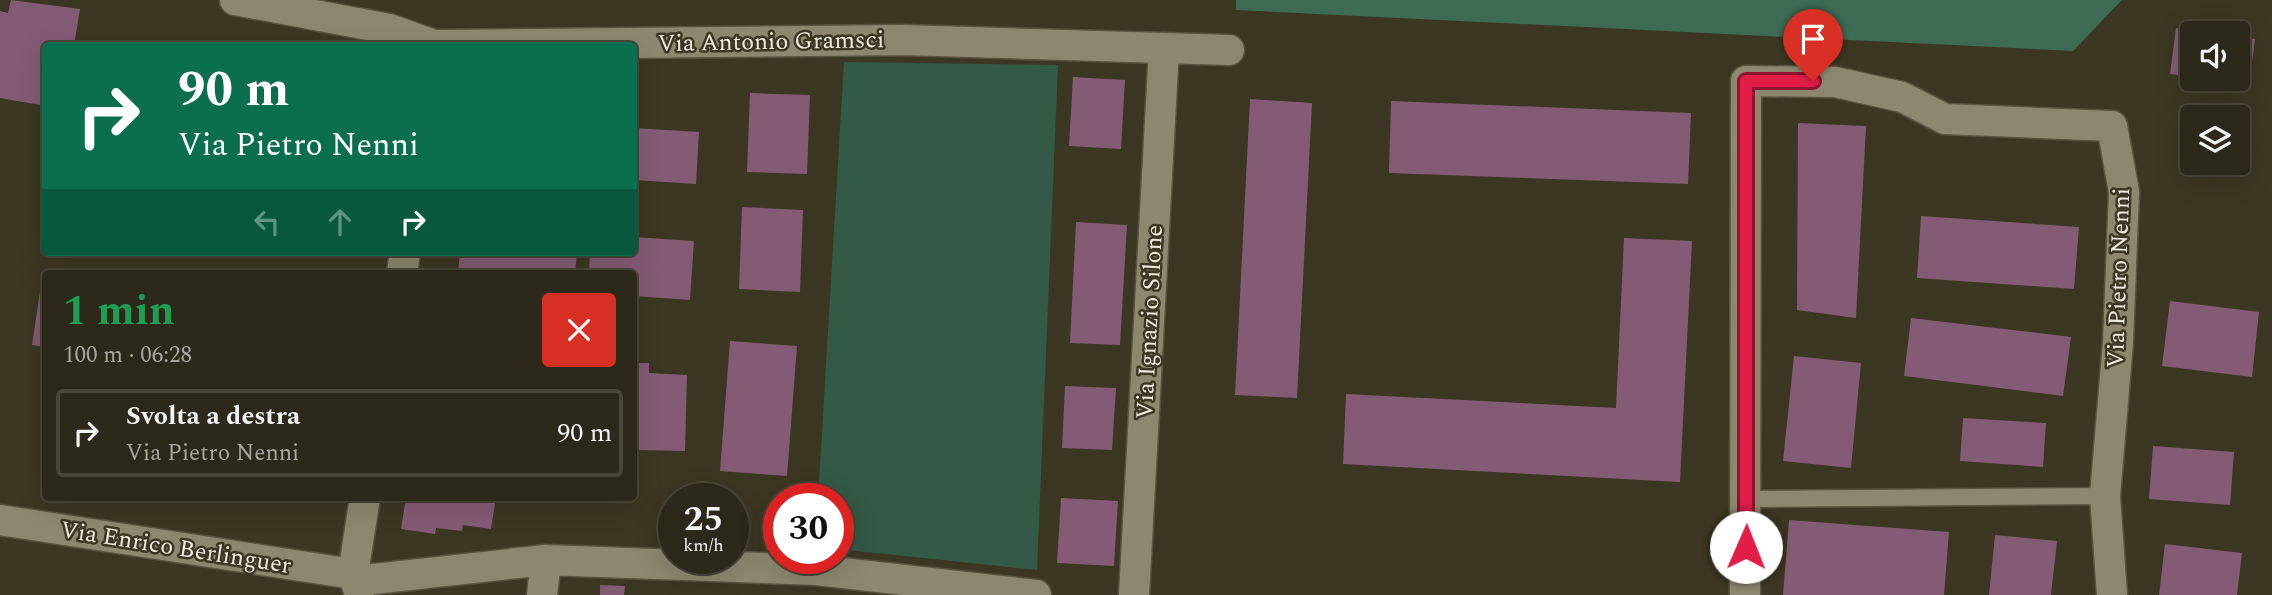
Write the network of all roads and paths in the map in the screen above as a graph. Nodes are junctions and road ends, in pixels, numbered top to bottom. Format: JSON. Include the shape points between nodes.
{"nodes":[{"id":1,"x":235,"y":0,"type":"edge"},
{"id":2,"x":426,"y":42,"type":"edge"},
{"id":3,"x":637,"y":43,"type":"edge"},
{"id":4,"x":1164,"y":48,"type":"junction"},
{"id":5,"x":1229,"y":50,"type":"dead end"},
{"id":6,"x":2105,"y":496,"type":"junction"},
{"id":7,"x":1747,"y":499,"type":"junction"},
{"id":8,"x":365,"y":501,"type":"edge"},
{"id":9,"x":0,"y":520,"type":"edge"},
{"id":10,"x":545,"y":560,"type":"junction"},
{"id":11,"x":356,"y":583,"type":"edge"},
{"id":12,"x":542,"y":595,"type":"edge"},
{"id":13,"x":1036,"y":595,"type":"edge"},
{"id":14,"x":1134,"y":595,"type":"edge"},
{"id":15,"x":1745,"y":595,"type":"edge"},
{"id":16,"x":2112,"y":595,"type":"edge"}],
"edges":[{"from":1,"to":2,"type":"street","name":"Via Antonio Gramsci","via":[[389,29]]},
{"from":3,"to":4,"type":"street","name":"Via Antonio Gramsci","via":[[903,40]]},
{"from":4,"to":5,"type":"street","name":"Via Antonio Gramsci"},
{"from":4,"to":14,"type":"street","name":"Via Ignazio Silone"},
{"from":6,"to":7,"type":"lane"},
{"from":6,"to":7,"type":"street","name":"Via Pietro Nenni","via":[[2124,192],[2112,126],[1945,119],[1902,97],[1835,82],[1746,81]]},
{"from":6,"to":16,"type":"street","name":"Via Pietro Nenni"},
{"from":7,"to":15,"type":"street"},
{"from":8,"to":11,"type":"street"},
{"from":9,"to":11,"type":"street","name":"Via Enrico Berlinguer"},
{"from":10,"to":11,"type":"street","name":"Via Enrico Berlinguer"},
{"from":10,"to":12,"type":"street"},
{"from":10,"to":13,"type":"street","name":"Via Enrico Berlinguer","via":[[816,570]]}]}
